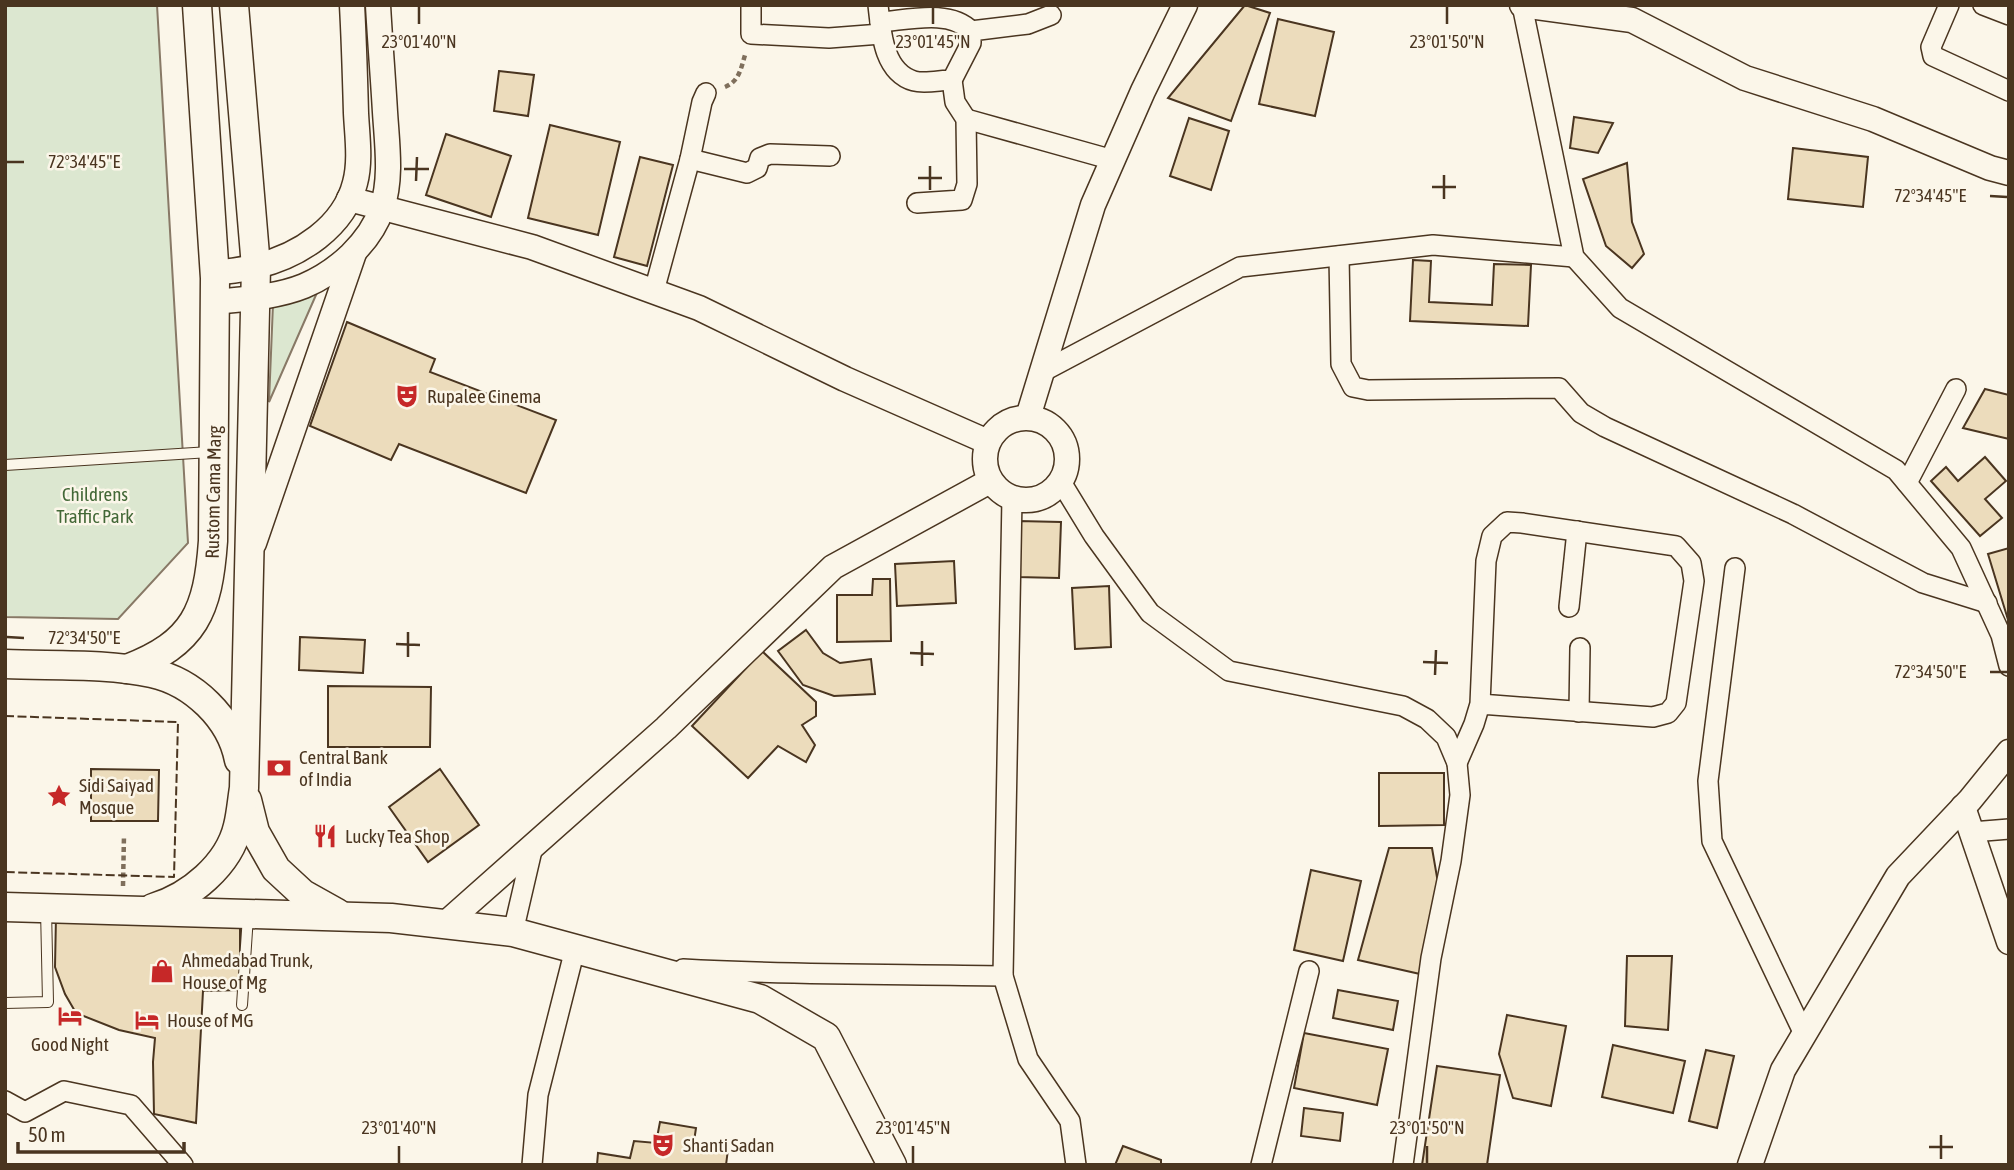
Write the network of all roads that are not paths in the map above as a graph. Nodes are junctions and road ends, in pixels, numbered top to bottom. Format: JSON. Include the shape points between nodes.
{"nodes":[{"id":1,"x":197,"y":5,"type":"edge"},
{"id":2,"x":234,"y":5,"type":"edge"},
{"id":3,"x":352,"y":5,"type":"edge"},
{"id":4,"x":378,"y":5,"type":"edge"},
{"id":5,"x":751,"y":5,"type":"edge"},
{"id":6,"x":1185,"y":5,"type":"edge"},
{"id":7,"x":1522,"y":5,"type":"edge"},
{"id":8,"x":1949,"y":5,"type":"edge"},
{"id":9,"x":1983,"y":5,"type":"edge"},
{"id":10,"x":1051,"y":15,"type":"dead end"},
{"id":11,"x":2009,"y":15,"type":"edge"},
{"id":12,"x":879,"y":20,"type":"edge"},
{"id":13,"x":971,"y":31,"type":"junction"},
{"id":14,"x":952,"y":80,"type":"junction"},
{"id":15,"x":2009,"y":91,"type":"edge"},
{"id":16,"x":706,"y":93,"type":"road end"},
{"id":17,"x":966,"y":119,"type":"junction"},
{"id":18,"x":830,"y":156,"type":"dead end"},
{"id":19,"x":690,"y":159,"type":"junction"},
{"id":20,"x":1113,"y":160,"type":"junction"},
{"id":21,"x":2009,"y":173,"type":"edge"},
{"id":22,"x":349,"y":199,"type":"junction"},
{"id":23,"x":917,"y":203,"type":"dead end"},
{"id":24,"x":382,"y":208,"type":"junction"},
{"id":25,"x":354,"y":252,"type":"junction"},
{"id":26,"x":1339,"y":256,"type":"junction"},
{"id":27,"x":1574,"y":257,"type":"junction"},
{"id":28,"x":256,"y":267,"type":"junction"},
{"id":29,"x":214,"y":273,"type":"junction"},
{"id":30,"x":654,"y":291,"type":"junction"},
{"id":31,"x":256,"y":298,"type":"junction"},
{"id":32,"x":215,"y":302,"type":"junction"},
{"id":33,"x":1040,"y":373,"type":"junction"},
{"id":34,"x":1956,"y":389,"type":"dead end"},
{"id":35,"x":1028,"y":417,"type":"junction"},
{"id":36,"x":988,"y":442,"type":"junction"},
{"id":37,"x":214,"y":452,"type":"junction"},
{"id":38,"x":5,"y":465,"type":"edge"},
{"id":39,"x":990,"y":481,"type":"junction"},
{"id":40,"x":1061,"y":482,"type":"junction"},
{"id":41,"x":1907,"y":483,"type":"junction"},
{"id":42,"x":1012,"y":498,"type":"junction"},
{"id":43,"x":1577,"y":531,"type":"junction"},
{"id":44,"x":251,"y":552,"type":"junction"},
{"id":45,"x":1735,"y":568,"type":"dead end"},
{"id":46,"x":1987,"y":603,"type":"junction"},
{"id":47,"x":1569,"y":607,"type":"dead end"},
{"id":48,"x":1580,"y":648,"type":"dead end"},
{"id":49,"x":5,"y":664,"type":"edge"},
{"id":50,"x":2009,"y":666,"type":"edge"},
{"id":51,"x":127,"y":669,"type":"junction"},
{"id":52,"x":1480,"y":704,"type":"junction"},
{"id":53,"x":1579,"y":712,"type":"junction"},
{"id":54,"x":2009,"y":752,"type":"edge"},
{"id":55,"x":1457,"y":763,"type":"junction"},
{"id":56,"x":244,"y":788,"type":"junction"},
{"id":57,"x":1963,"y":807,"type":"junction"},
{"id":58,"x":2009,"y":829,"type":"edge"},
{"id":59,"x":1972,"y":832,"type":"junction"},
{"id":60,"x":533,"y":846,"type":"junction"},
{"id":61,"x":5,"y":907,"type":"edge"},
{"id":62,"x":46,"y":907,"type":"junction"},
{"id":63,"x":134,"y":910,"type":"junction"},
{"id":64,"x":248,"y":915,"type":"junction"},
{"id":65,"x":343,"y":916,"type":"junction"},
{"id":66,"x":445,"y":924,"type":"junction"},
{"id":67,"x":513,"y":932,"type":"junction"},
{"id":68,"x":2009,"y":942,"type":"edge"},
{"id":69,"x":575,"y":949,"type":"junction"},
{"id":70,"x":639,"y":966,"type":"junction"},
{"id":71,"x":1309,"y":971,"type":"dead end"},
{"id":72,"x":1003,"y":976,"type":"junction"},
{"id":73,"x":5,"y":1003,"type":"edge"},
{"id":74,"x":242,"y":1005,"type":"dead end"},
{"id":75,"x":1804,"y":1034,"type":"junction"},
{"id":76,"x":5,"y":1101,"type":"edge"},
{"id":77,"x":183,"y":1165,"type":"edge"},
{"id":78,"x":532,"y":1165,"type":"edge"},
{"id":79,"x":892,"y":1165,"type":"edge"},
{"id":80,"x":1076,"y":1165,"type":"edge"},
{"id":81,"x":1261,"y":1165,"type":"edge"},
{"id":82,"x":1403,"y":1165,"type":"edge"},
{"id":83,"x":1749,"y":1165,"type":"edge"}],
"edges":[{"from":1,"to":29,"type":"main road","name":"Rustom Cama Marg"},
{"from":2,"to":28,"type":"main road","name":"Rustom Cama Marg"},
{"from":3,"to":22,"type":"street","via":[[358,156]]},
{"from":4,"to":24,"type":"street","via":[[389,164]]},
{"from":5,"to":12,"type":"street","via":[[751,34],[830,38]]},
{"from":6,"to":20,"type":"street"},
{"from":7,"to":21,"type":"street","via":[[1632,20],[1745,78],[1874,119]]},
{"from":7,"to":27,"type":"street"},
{"from":8,"to":15,"type":"street","via":[[1931,47],[1933,56]]},
{"from":9,"to":11,"type":"street"},
{"from":10,"to":13,"type":"street","via":[[1028,24]]},
{"from":12,"to":13,"type":"street","via":[[929,18],[961,22]]},
{"from":12,"to":14,"type":"street","via":[[892,65],[903,75],[915,81]]},
{"from":13,"to":14,"type":"street","via":[[971,43]]},
{"from":14,"to":17,"type":"street","via":[[955,102]]},
{"from":16,"to":19,"type":"street"},
{"from":17,"to":20,"type":"street"},
{"from":17,"to":23,"type":"street","via":[[967,184],[962,200]]},
{"from":18,"to":19,"type":"street","via":[[771,153],[747,173]]},
{"from":19,"to":30,"type":"street"},
{"from":20,"to":33,"type":"street","via":[[1093,205]]},
{"from":22,"to":24,"type":"street"},
{"from":22,"to":28,"type":"street","via":[[332,225],[309,244]]},
{"from":24,"to":25,"type":"street","via":[[369,235]]},
{"from":24,"to":30,"type":"street","via":[[532,247]]},
{"from":25,"to":31,"type":"street","via":[[304,286]]},
{"from":25,"to":44,"type":"street"},
{"from":26,"to":27,"type":"street","via":[[1433,245]]},
{"from":26,"to":33,"type":"street","via":[[1240,267]]},
{"from":26,"to":46,"type":"street","via":[[1341,363],[1353,387],[1559,388],[1581,412],[1605,427],[1793,514],[1923,583]]},
{"from":27,"to":41,"type":"street","via":[[1620,308],[1896,470]]},
{"from":28,"to":29,"type":"street"},
{"from":28,"to":31,"type":"main road","name":"Rustom Cama Marg"},
{"from":29,"to":32,"type":"main road","name":"Rustom Cama Marg"},
{"from":30,"to":36,"type":"street"},
{"from":31,"to":32,"type":"street"},
{"from":31,"to":44,"type":"main road","name":"Rustom Cama Marg"},
{"from":32,"to":37,"type":"main road","name":"Rustom Cama Marg"},
{"from":33,"to":35,"type":"street"},
{"from":34,"to":41,"type":"street"},
{"from":35,"to":36,"type":"street","via":[[1006,422]]},
{"from":35,"to":40,"type":"street","via":[[1046,422],[1064,442],[1068,456]]},
{"from":36,"to":39,"type":"street","via":[[985,454]]},
{"from":37,"to":38,"type":"lane"},
{"from":37,"to":51,"type":"main road","name":"Rustom Cama Marg","via":[[211,576],[200,611],[181,640],[154,659]]},
{"from":39,"to":42,"type":"street"},
{"from":39,"to":60,"type":"street","via":[[833,567],[666,728]]},
{"from":40,"to":42,"type":"street","via":[[1039,499]]},
{"from":40,"to":55,"type":"street","via":[[1150,613],[1183,639],[1229,671],[1403,706],[1446,737]]},
{"from":41,"to":46,"type":"street","via":[[1961,548]]},
{"from":42,"to":72,"type":"street"},
{"from":43,"to":47,"type":"street"},
{"from":43,"to":52,"type":"street","via":[[1507,522],[1492,536],[1486,561]]},
{"from":43,"to":53,"type":"street","via":[[1676,546],[1691,563],[1694,581],[1676,703],[1668,713],[1653,717]]},
{"from":44,"to":56,"type":"main road","name":"Rustom Cama Marg"},
{"from":45,"to":75,"type":"street","via":[[1708,780],[1712,841]]},
{"from":46,"to":50,"type":"street"},
{"from":48,"to":53,"type":"street"},
{"from":49,"to":51,"type":"main road"},
{"from":51,"to":56,"type":"main road","name":"Rustom Cama Marg","via":[[180,683],[215,711],[237,749]]},
{"from":52,"to":53,"type":"street"},
{"from":52,"to":55,"type":"street"},
{"from":54,"to":57,"type":"street"},
{"from":55,"to":82,"type":"street","via":[[1460,795]]},
{"from":56,"to":63,"type":"main road","name":"Rustom Cama Marg","via":[[238,829],[219,864],[192,891],[169,903]]},
{"from":56,"to":65,"type":"main road","via":[[255,832],[276,869],[303,894]]},
{"from":57,"to":59,"type":"street"},
{"from":57,"to":75,"type":"street","via":[[1898,876]]},
{"from":58,"to":59,"type":"street"},
{"from":59,"to":68,"type":"street"},
{"from":60,"to":66,"type":"street"},
{"from":60,"to":67,"type":"street"},
{"from":61,"to":62,"type":"main road"},
{"from":62,"to":63,"type":"main road"},
{"from":62,"to":73,"type":"lane","via":[[48,1002]]},
{"from":63,"to":64,"type":"main road"},
{"from":64,"to":65,"type":"main road"},
{"from":64,"to":74,"type":"lane"},
{"from":65,"to":66,"type":"main road"},
{"from":66,"to":67,"type":"main road"},
{"from":67,"to":69,"type":"main road"},
{"from":69,"to":70,"type":"main road"},
{"from":69,"to":78,"type":"street","via":[[538,1095]]},
{"from":70,"to":72,"type":"street","via":[[778,975]]},
{"from":70,"to":79,"type":"main road","via":[[760,999],[826,1037]]},
{"from":71,"to":81,"type":"street"},
{"from":72,"to":80,"type":"street","via":[[1028,1059],[1070,1121]]},
{"from":75,"to":83,"type":"street","via":[[1783,1070]]},
{"from":76,"to":77,"type":"street","via":[[25,1112],[64,1091],[131,1105]]}]}
